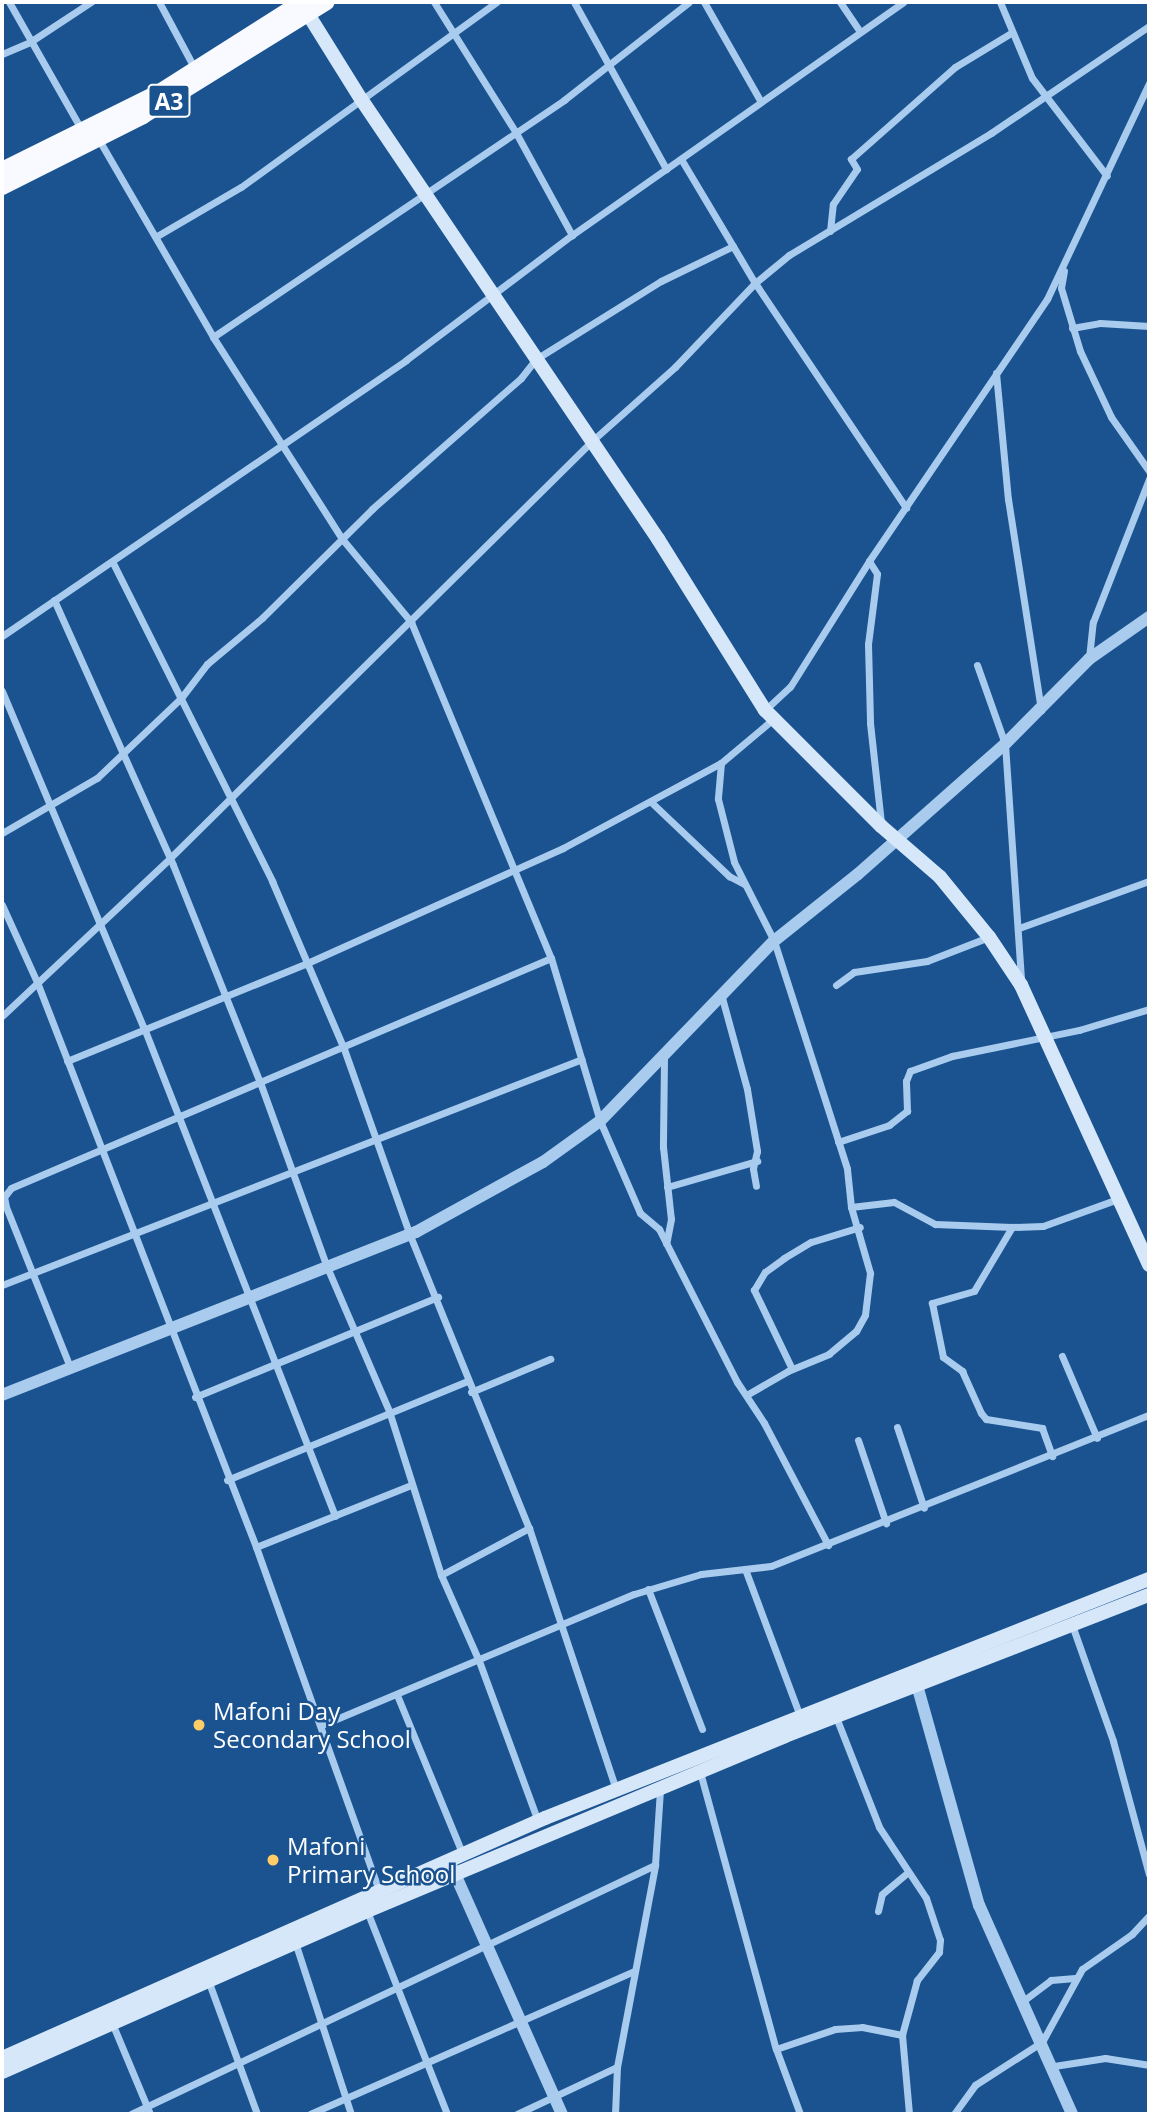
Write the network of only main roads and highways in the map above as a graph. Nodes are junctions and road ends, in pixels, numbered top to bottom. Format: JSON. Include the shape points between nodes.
{"nodes":[{"id":1,"x":327,"y":2,"type":"edge"},
{"id":2,"x":304,"y":8,"type":"edge"},
{"id":3,"x":2,"y":170,"type":"edge"},
{"id":4,"x":2,"y":187,"type":"edge"},
{"id":5,"x":1146,"y":1249,"type":"edge"},
{"id":6,"x":1149,"y":1265,"type":"edge"},
{"id":7,"x":1149,"y":1579,"type":"edge"},
{"id":8,"x":1149,"y":1595,"type":"edge"},
{"id":9,"x":802,"y":1722,"type":"junction"},
{"id":10,"x":456,"y":1864,"type":"junction"},
{"id":11,"x":2,"y":2058,"type":"edge"},
{"id":12,"x":2,"y":2072,"type":"edge"}],
"edges":[{"from":1,"to":2,"type":"highway","number":"A3"},
{"from":2,"to":3,"type":"highway","number":"A3","via":[[83,132]]},
{"from":2,"to":4,"type":"highway","number":"A3","via":[[197,84]]},
{"from":2,"to":5,"type":"main road","via":[[593,440],[769,715],[881,827],[940,877],[989,937],[1021,985]]},
{"from":5,"to":6,"type":"main road"},
{"from":7,"to":9,"type":"main road"},
{"from":8,"to":9,"type":"main road","via":[[836,1716]]},
{"from":9,"to":10,"type":"main road","via":[[700,1772]]},
{"from":9,"to":10,"type":"main road","via":[[616,1790]]},
{"from":10,"to":11,"type":"main road","via":[[379,1891]]},
{"from":10,"to":12,"type":"main road","via":[[368,1911]]}]}
